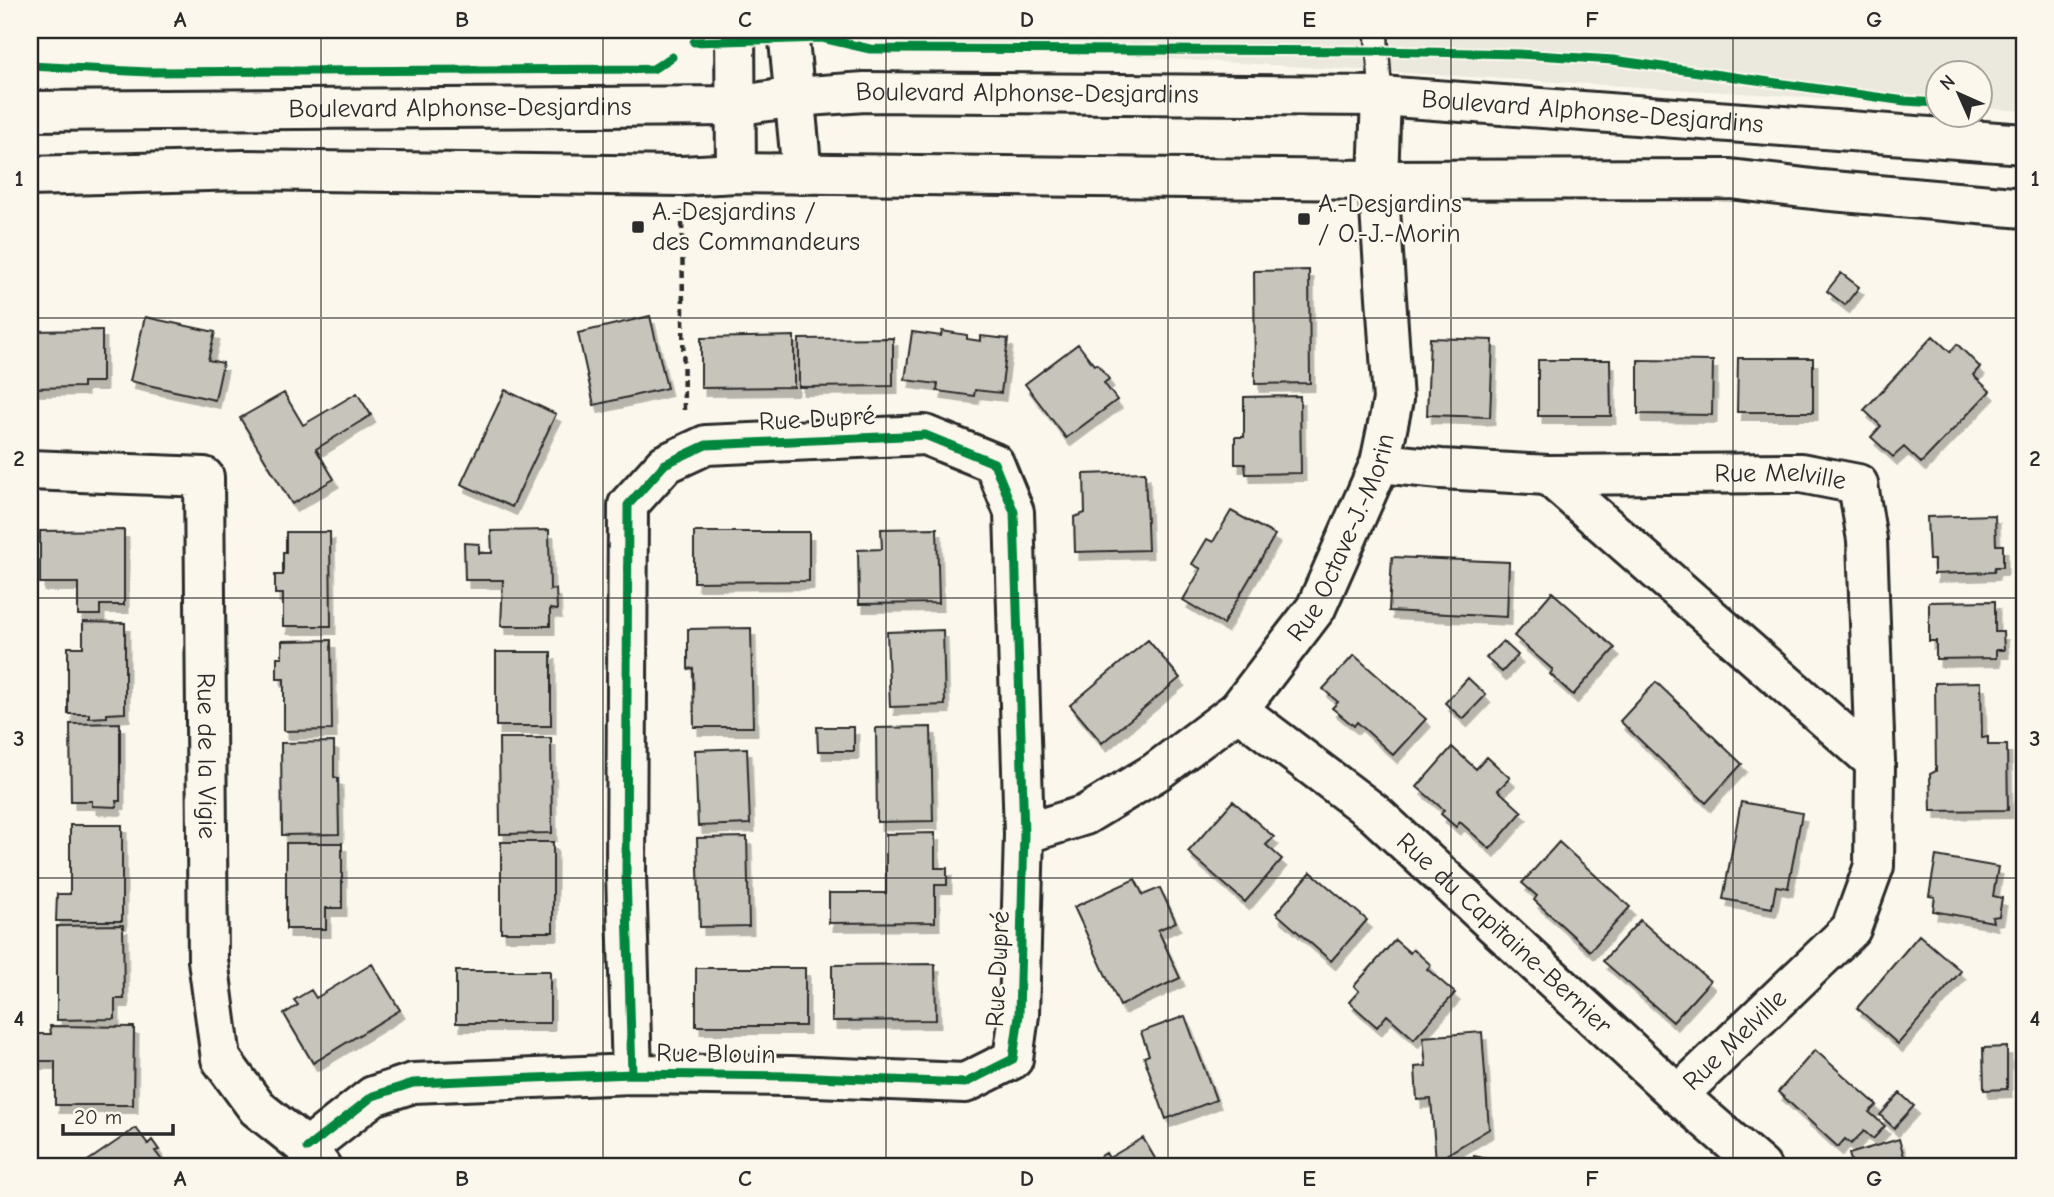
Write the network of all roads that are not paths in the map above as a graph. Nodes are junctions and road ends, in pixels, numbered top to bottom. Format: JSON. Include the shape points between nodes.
{"nodes":[{"id":1,"x":735,"y":30,"type":"edge"},
{"id":2,"x":788,"y":30,"type":"edge"},
{"id":3,"x":1376,"y":30,"type":"edge"},
{"id":4,"x":1381,"y":96,"type":"junction"},
{"id":5,"x":794,"y":97,"type":"junction"},
{"id":6,"x":735,"y":106,"type":"junction"},
{"id":7,"x":30,"y":111,"type":"edge"},
{"id":8,"x":2024,"y":144,"type":"edge"},
{"id":9,"x":736,"y":173,"type":"junction"},
{"id":10,"x":802,"y":174,"type":"junction"},
{"id":11,"x":30,"y":176,"type":"edge"},
{"id":12,"x":1378,"y":180,"type":"junction"},
{"id":13,"x":2024,"y":208,"type":"edge"},
{"id":14,"x":1380,"y":463,"type":"junction"},
{"id":15,"x":30,"y":470,"type":"edge"},
{"id":16,"x":1548,"y":475,"type":"junction"},
{"id":17,"x":1238,"y":710,"type":"junction"},
{"id":18,"x":1875,"y":762,"type":"junction"},
{"id":19,"x":1024,"y":834,"type":"junction"},
{"id":20,"x":1013,"y":1059,"type":"joint"},
{"id":21,"x":632,"y":1074,"type":"junction"},
{"id":22,"x":1678,"y":1095,"type":"junction"},
{"id":23,"x":314,"y":1157,"type":"edge"},
{"id":24,"x":1761,"y":1167,"type":"edge"}],
"edges":[{"from":1,"to":6,"type":"street"},
{"from":2,"to":5,"type":"street"},
{"from":3,"to":4,"type":"lane"},
{"from":4,"to":5,"type":"street","name":"Boulevard Alphonse-Desjardins","via":[[865,92]]},
{"from":4,"to":8,"type":"street","name":"Boulevard Alphonse-Desjardins"},
{"from":4,"to":12,"type":"street","name":"Rue Octave-J.-Morin"},
{"from":5,"to":6,"type":"street","name":"Boulevard Alphonse-Desjardins"},
{"from":5,"to":10,"type":"street"},
{"from":6,"to":7,"type":"street","name":"Boulevard Alphonse-Desjardins"},
{"from":6,"to":9,"type":"street"},
{"from":9,"to":10,"type":"street"},
{"from":9,"to":11,"type":"street","via":[[243,170]]},
{"from":10,"to":12,"type":"street"},
{"from":12,"to":13,"type":"street","via":[[1730,179]]},
{"from":12,"to":14,"type":"street","name":"Rue Octave-J.-Morin","via":[[1394,400]]},
{"from":14,"to":16,"type":"street","name":"Rue Melville"},
{"from":14,"to":17,"type":"street","name":"Rue Octave-J.-Morin","via":[[1316,608]]},
{"from":15,"to":23,"type":"street","name":"Rue de la Vigie","via":[[204,477],[208,960],[221,1059],[257,1108]]},
{"from":16,"to":18,"type":"street"},
{"from":16,"to":18,"type":"street","name":"Rue Melville","via":[[1801,473],[1858,484],[1867,540]]},
{"from":17,"to":19,"type":"street","name":"Rue Octave-J.-Morin","via":[[1156,772],[1085,815]]},
{"from":17,"to":22,"type":"street","name":"Rue du Capitaine-Bernier","via":[[1374,813]]},
{"from":18,"to":22,"type":"street","name":"Rue Melville","via":[[1874,866],[1851,929]]},
{"from":19,"to":20,"type":"street","name":"Rue Dupré","via":[[1020,1015]]},
{"from":19,"to":21,"type":"street","name":"Rue Dupré","via":[[1014,512],[994,463],[925,435],[706,445],[665,464],[628,505],[626,873]]},
{"from":20,"to":21,"type":"street","name":"Rue Blouin","via":[[965,1083]]},
{"from":21,"to":23,"type":"street","name":"Rue Blouin","via":[[413,1083],[373,1096]]},
{"from":22,"to":24,"type":"street","name":"Rue du Capitaine-Bernier"}]}
